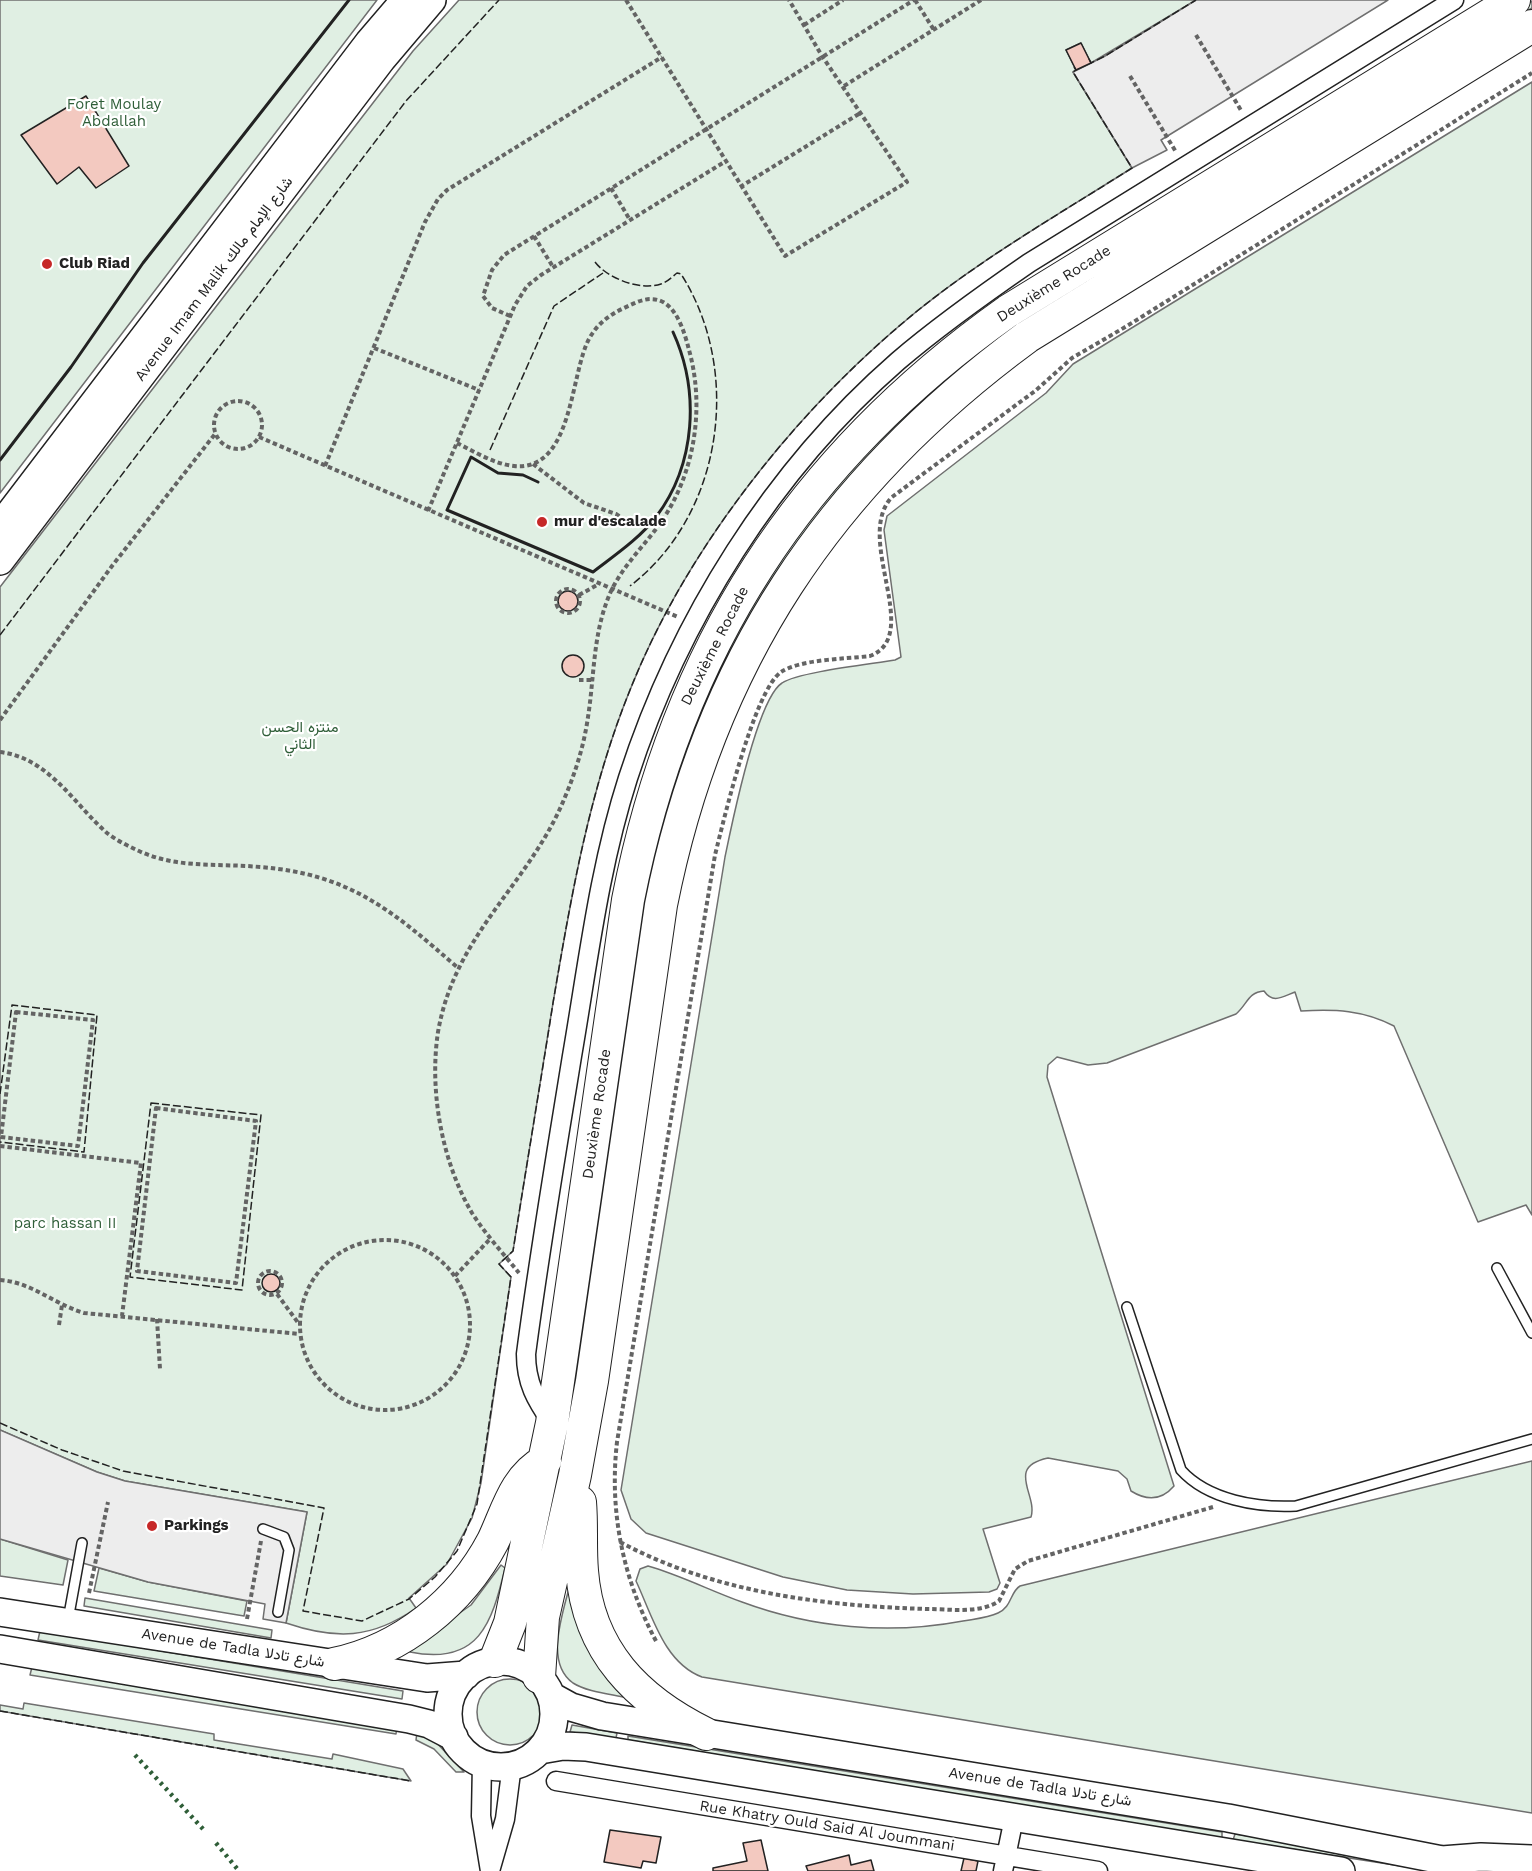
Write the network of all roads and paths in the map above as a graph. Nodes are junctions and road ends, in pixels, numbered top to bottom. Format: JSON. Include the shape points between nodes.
{"nodes":[{"id":1,"x":405,"y":0,"type":"edge"},
{"id":2,"x":432,"y":0,"type":"edge"},
{"id":3,"x":626,"y":0,"type":"edge"},
{"id":4,"x":789,"y":0,"type":"edge"},
{"id":5,"x":843,"y":0,"type":"edge"},
{"id":6,"x":915,"y":0,"type":"edge"},
{"id":7,"x":981,"y":0,"type":"edge"},
{"id":8,"x":1454,"y":0,"type":"edge"},
{"id":9,"x":1514,"y":0,"type":"edge"},
{"id":10,"x":804,"y":25,"type":"junction"},
{"id":11,"x":1532,"y":26,"type":"edge"},
{"id":12,"x":934,"y":30,"type":"junction"},
{"id":13,"x":1196,"y":35,"type":"dead end"},
{"id":14,"x":822,"y":56,"type":"junction"},
{"id":15,"x":662,"y":57,"type":"junction"},
{"id":16,"x":1532,"y":74,"type":"edge"},
{"id":17,"x":1130,"y":76,"type":"dead end"},
{"id":18,"x":844,"y":86,"type":"junction"},
{"id":19,"x":862,"y":112,"type":"junction"},
{"id":20,"x":1251,"y":125,"type":"junction"},
{"id":21,"x":705,"y":128,"type":"junction"},
{"id":22,"x":726,"y":161,"type":"junction"},
{"id":23,"x":1185,"y":166,"type":"junction"},
{"id":24,"x":740,"y":187,"type":"junction"},
{"id":25,"x":610,"y":188,"type":"junction"},
{"id":26,"x":630,"y":220,"type":"junction"},
{"id":27,"x":534,"y":236,"type":"junction"},
{"id":28,"x":553,"y":267,"type":"junction"},
{"id":29,"x":510,"y":316,"type":"junction"},
{"id":30,"x":374,"y":348,"type":"junction"},
{"id":31,"x":479,"y":390,"type":"junction"},
{"id":32,"x":215,"y":434,"type":"junction"},
{"id":33,"x":258,"y":437,"type":"junction"},
{"id":34,"x":457,"y":443,"type":"junction"},
{"id":35,"x":533,"y":464,"type":"junction"},
{"id":36,"x":325,"y":466,"type":"junction"},
{"id":37,"x":428,"y":511,"type":"junction"},
{"id":38,"x":630,"y":523,"type":"dead end"},
{"id":39,"x":0,"y":526,"type":"edge"},
{"id":40,"x":0,"y":561,"type":"edge"},
{"id":41,"x":599,"y":584,"type":"junction"},
{"id":42,"x":612,"y":590,"type":"junction"},
{"id":43,"x":579,"y":595,"type":"junction"},
{"id":44,"x":693,"y":622,"type":"junction"},
{"id":45,"x":579,"y":680,"type":"dead end"},
{"id":46,"x":592,"y":680,"type":"junction"},
{"id":47,"x":0,"y":720,"type":"edge"},
{"id":48,"x":0,"y":752,"type":"edge"},
{"id":49,"x":458,"y":968,"type":"junction"},
{"id":50,"x":74,"y":1145,"type":"junction"},
{"id":51,"x":0,"y":1146,"type":"edge"},
{"id":52,"x":73,"y":1155,"type":"junction"},
{"id":53,"x":140,"y":1171,"type":"junction"},
{"id":54,"x":148,"y":1172,"type":"junction"},
{"id":55,"x":490,"y":1239,"type":"junction"},
{"id":56,"x":1497,"y":1268,"type":"dead end"},
{"id":57,"x":455,"y":1276,"type":"junction"},
{"id":58,"x":0,"y":1280,"type":"edge"},
{"id":59,"x":534,"y":1288,"type":"junction"},
{"id":60,"x":276,"y":1294,"type":"junction"},
{"id":61,"x":62,"y":1305,"type":"junction"},
{"id":62,"x":1128,"y":1307,"type":"dead end"},
{"id":63,"x":122,"y":1316,"type":"junction"},
{"id":64,"x":157,"y":1319,"type":"junction"},
{"id":65,"x":299,"y":1324,"type":"junction"},
{"id":66,"x":59,"y":1325,"type":"dead end"},
{"id":67,"x":1532,"y":1333,"type":"edge"},
{"id":68,"x":299,"y":1334,"type":"junction"},
{"id":69,"x":160,"y":1369,"type":"dead end"},
{"id":70,"x":552,"y":1423,"type":"junction"},
{"id":71,"x":1532,"y":1439,"type":"edge"},
{"id":72,"x":545,"y":1461,"type":"junction"},
{"id":73,"x":575,"y":1475,"type":"junction"},
{"id":74,"x":1237,"y":1500,"type":"junction"},
{"id":75,"x":108,"y":1502,"type":"dead end"},
{"id":76,"x":263,"y":1529,"type":"joint"},
{"id":77,"x":620,"y":1542,"type":"junction"},
{"id":78,"x":82,"y":1543,"type":"dead end"},
{"id":79,"x":89,"y":1593,"type":"dead end"},
{"id":80,"x":0,"y":1612,"type":"edge"},
{"id":81,"x":278,"y":1612,"type":"dead end"},
{"id":82,"x":247,"y":1619,"type":"dead end"},
{"id":83,"x":67,"y":1622,"type":"junction"},
{"id":84,"x":656,"y":1641,"type":"dead end"},
{"id":85,"x":0,"y":1649,"type":"edge"},
{"id":86,"x":495,"y":1661,"type":"junction"},
{"id":87,"x":334,"y":1664,"type":"junction"},
{"id":88,"x":466,"y":1675,"type":"junction"},
{"id":89,"x":545,"y":1687,"type":"junction"},
{"id":90,"x":706,"y":1734,"type":"junction"},
{"id":91,"x":454,"y":1737,"type":"junction"},
{"id":92,"x":540,"y":1750,"type":"junction"},
{"id":93,"x":482,"y":1763,"type":"junction"},
{"id":94,"x":512,"y":1765,"type":"junction"},
{"id":95,"x":556,"y":1781,"type":"dead end"},
{"id":96,"x":1014,"y":1818,"type":"junction"},
{"id":97,"x":1532,"y":1859,"type":"edge"},
{"id":98,"x":1004,"y":1863,"type":"edge"},
{"id":99,"x":490,"y":1871,"type":"edge"},
{"id":100,"x":1098,"y":1871,"type":"edge"},
{"id":101,"x":1341,"y":1871,"type":"edge"}],
"edges":[{"from":1,"to":39,"type":"main road","name":"Avenue Imam Malik شارع الإمام مالك","via":[[361,52]]},
{"from":2,"to":40,"type":"main road","name":"Avenue Imam Malik شارع الإمام مالك","via":[[382,59]]},
{"from":3,"to":15,"type":"path"},
{"from":4,"to":10,"type":"path"},
{"from":5,"to":10,"type":"path"},
{"from":6,"to":12,"type":"path"},
{"from":6,"to":14,"type":"path"},
{"from":7,"to":12,"type":"path"},
{"from":8,"to":20,"type":"street"},
{"from":9,"to":70,"type":"highway","name":"Deuxième Rocade","via":[[969,339],[861,435],[771,547],[721,629],[687,698],[663,761],[637,853]]},
{"from":10,"to":14,"type":"path"},
{"from":11,"to":73,"type":"highway","name":"Deuxième Rocade","via":[[1027,337],[954,393],[886,457],[799,565],[751,644],[712,728],[695,771],[670,860],[660,905]]},
{"from":12,"to":18,"type":"path"},
{"from":13,"to":20,"type":"path"},
{"from":14,"to":18,"type":"path"},
{"from":14,"to":21,"type":"path"},
{"from":15,"to":21,"type":"path"},
{"from":15,"to":30,"type":"path","via":[[438,199]]},
{"from":16,"to":77,"type":"path","via":[[1080,353],[892,497],[882,512],[879,530],[892,624],[890,641],[870,656],[791,667],[768,685],[734,783],[707,897],[617,1442],[614,1486]]},
{"from":17,"to":23,"type":"path"},
{"from":18,"to":19,"type":"path"},
{"from":19,"to":24,"type":"path"},
{"from":19,"to":24,"type":"path","via":[[907,182],[785,256]]},
{"from":20,"to":23,"type":"street"},
{"from":21,"to":22,"type":"path"},
{"from":21,"to":25,"type":"path"},
{"from":22,"to":24,"type":"path"},
{"from":22,"to":26,"type":"path"},
{"from":23,"to":44,"type":"street","via":[[1029,263],[961,310],[897,362],[838,420],[784,483],[736,550]]},
{"from":25,"to":26,"type":"path"},
{"from":25,"to":27,"type":"path"},
{"from":26,"to":28,"type":"path"},
{"from":27,"to":28,"type":"path"},
{"from":27,"to":29,"type":"path","via":[[498,261],[483,291],[488,305]]},
{"from":28,"to":29,"type":"path","via":[[527,286]]},
{"from":29,"to":31,"type":"path"},
{"from":30,"to":31,"type":"path"},
{"from":30,"to":36,"type":"path"},
{"from":31,"to":34,"type":"path"},
{"from":32,"to":33,"type":"path","via":[[227,447],[236,449],[253,444]]},
{"from":32,"to":33,"type":"path","via":[[214,418],[218,411],[224,405],[239,402],[259,414]]},
{"from":32,"to":47,"type":"path","via":[[112,566]]},
{"from":33,"to":36,"type":"path"},
{"from":34,"to":35,"type":"path","via":[[504,464]]},
{"from":34,"to":37,"type":"path"},
{"from":35,"to":38,"type":"path","via":[[584,503]]},
{"from":35,"to":42,"type":"path","via":[[553,447],[565,422],[584,350],[595,330],[612,314],[637,302],[652,299],[666,303],[690,353],[696,405],[693,444],[673,502]]},
{"from":36,"to":37,"type":"path"},
{"from":37,"to":41,"type":"path"},
{"from":41,"to":42,"type":"path"},
{"from":41,"to":43,"type":"path"},
{"from":42,"to":44,"type":"path"},
{"from":42,"to":46,"type":"path","via":[[603,615]]},
{"from":43,"to":43,"type":"path","via":[[568,589],[562,591],[558,607],[562,612],[574,612],[581,601]]},
{"from":44,"to":59,"type":"street","via":[[657,699],[627,779],[605,862]]},
{"from":45,"to":46,"type":"path"},
{"from":46,"to":49,"type":"path","via":[[583,745],[564,802],[544,840],[485,920]]},
{"from":48,"to":49,"type":"path","via":[[20,757],[45,771],[108,834],[133,848],[177,863],[281,868],[327,878],[369,897]]},
{"from":49,"to":55,"type":"path","via":[[438,1035],[441,1124],[458,1186]]},
{"from":50,"to":50,"type":"path","via":[[2,1137],[16,1011],[93,1020],[78,1146]]},
{"from":50,"to":52,"type":"path"},
{"from":51,"to":52,"type":"path"},
{"from":52,"to":53,"type":"path","via":[[141,1162]]},
{"from":53,"to":54,"type":"path"},
{"from":53,"to":63,"type":"path"},
{"from":54,"to":54,"type":"path","via":[[137,1271],[236,1283],[256,1121],[156,1108]]},
{"from":55,"to":57,"type":"path"},
{"from":55,"to":59,"type":"path"},
{"from":56,"to":67,"type":"lane"},
{"from":57,"to":65,"type":"path","via":[[435,1256],[409,1243],[381,1239],[352,1245],[318,1271],[304,1296]]},
{"from":57,"to":68,"type":"path","via":[[470,1317],[467,1347],[455,1373],[440,1390],[421,1402],[386,1410],[336,1395],[315,1375]]},
{"from":58,"to":61,"type":"path","via":[[23,1284]]},
{"from":59,"to":70,"type":"street","via":[[526,1369],[534,1398]]},
{"from":60,"to":60,"type":"path","via":[[282,1280],[276,1272],[266,1271],[258,1278],[259,1288],[266,1295]]},
{"from":60,"to":65,"type":"path"},
{"from":61,"to":63,"type":"path","via":[[84,1313]]},
{"from":61,"to":66,"type":"path"},
{"from":62,"to":74,"type":"lane","via":[[1181,1470],[1200,1486]]},
{"from":63,"to":64,"type":"path"},
{"from":64,"to":68,"type":"path"},
{"from":64,"to":69,"type":"path"},
{"from":65,"to":68,"type":"path"},
{"from":70,"to":72,"type":"highway","name":"Deuxième Rocade"},
{"from":71,"to":74,"type":"lane","via":[[1296,1506]]},
{"from":72,"to":86,"type":"highway","name":"Deuxième Rocade","via":[[510,1623]]},
{"from":72,"to":87,"type":"highway","via":[[531,1469],[520,1483],[492,1542],[467,1581],[442,1609],[392,1642]]},
{"from":73,"to":89,"type":"highway","name":"Deuxième Rocade","via":[[543,1617]]},
{"from":73,"to":90,"type":"highway","via":[[580,1498],[583,1582],[596,1633],[610,1657],[636,1687],[673,1716]]},
{"from":74,"to":77,"type":"path","via":[[1028,1561],[1011,1575],[1004,1597],[987,1607],[895,1608],[802,1599],[686,1572]]},
{"from":75,"to":79,"type":"path"},
{"from":76,"to":81,"type":"lane","via":[[279,1533],[288,1543]]},
{"from":76,"to":82,"type":"path"},
{"from":77,"to":84,"type":"path","via":[[630,1583]]},
{"from":78,"to":83,"type":"lane"},
{"from":80,"to":83,"type":"main road","name":"Avenue de Tadla شارع تادلا"},
{"from":83,"to":87,"type":"main road","name":"Avenue de Tadla شارع تادلا"},
{"from":85,"to":91,"type":"main road","via":[[409,1719]]},
{"from":86,"to":88,"type":"main road"},
{"from":86,"to":89,"type":"main road","via":[[519,1664]]},
{"from":87,"to":88,"type":"main road","name":"Avenue de Tadla شارع تادلا","via":[[427,1678]]},
{"from":88,"to":91,"type":"main road","via":[[449,1704],[448,1721]]},
{"from":89,"to":90,"type":"main road","name":"Avenue de Tadla شارع تادلا","via":[[591,1714]]},
{"from":89,"to":92,"type":"main road","via":[[553,1725]]},
{"from":90,"to":97,"type":"main road","name":"Avenue de Tadla شارع تادلا","via":[[1228,1818],[1442,1860]]},
{"from":91,"to":93,"type":"main road","via":[[461,1748]]},
{"from":92,"to":94,"type":"main road"},
{"from":92,"to":96,"type":"main road","via":[[586,1747]]},
{"from":93,"to":94,"type":"main road"},
{"from":93,"to":99,"type":"street","via":[[481,1816]]},
{"from":94,"to":99,"type":"street","via":[[505,1819]]},
{"from":95,"to":98,"type":"street","name":"Rue Khatry Ould Said Al Joummani"},
{"from":96,"to":98,"type":"street"},
{"from":96,"to":101,"type":"main road"},
{"from":98,"to":100,"type":"street","name":"Rue Khatry Ould Said Al Joummani"}]}
